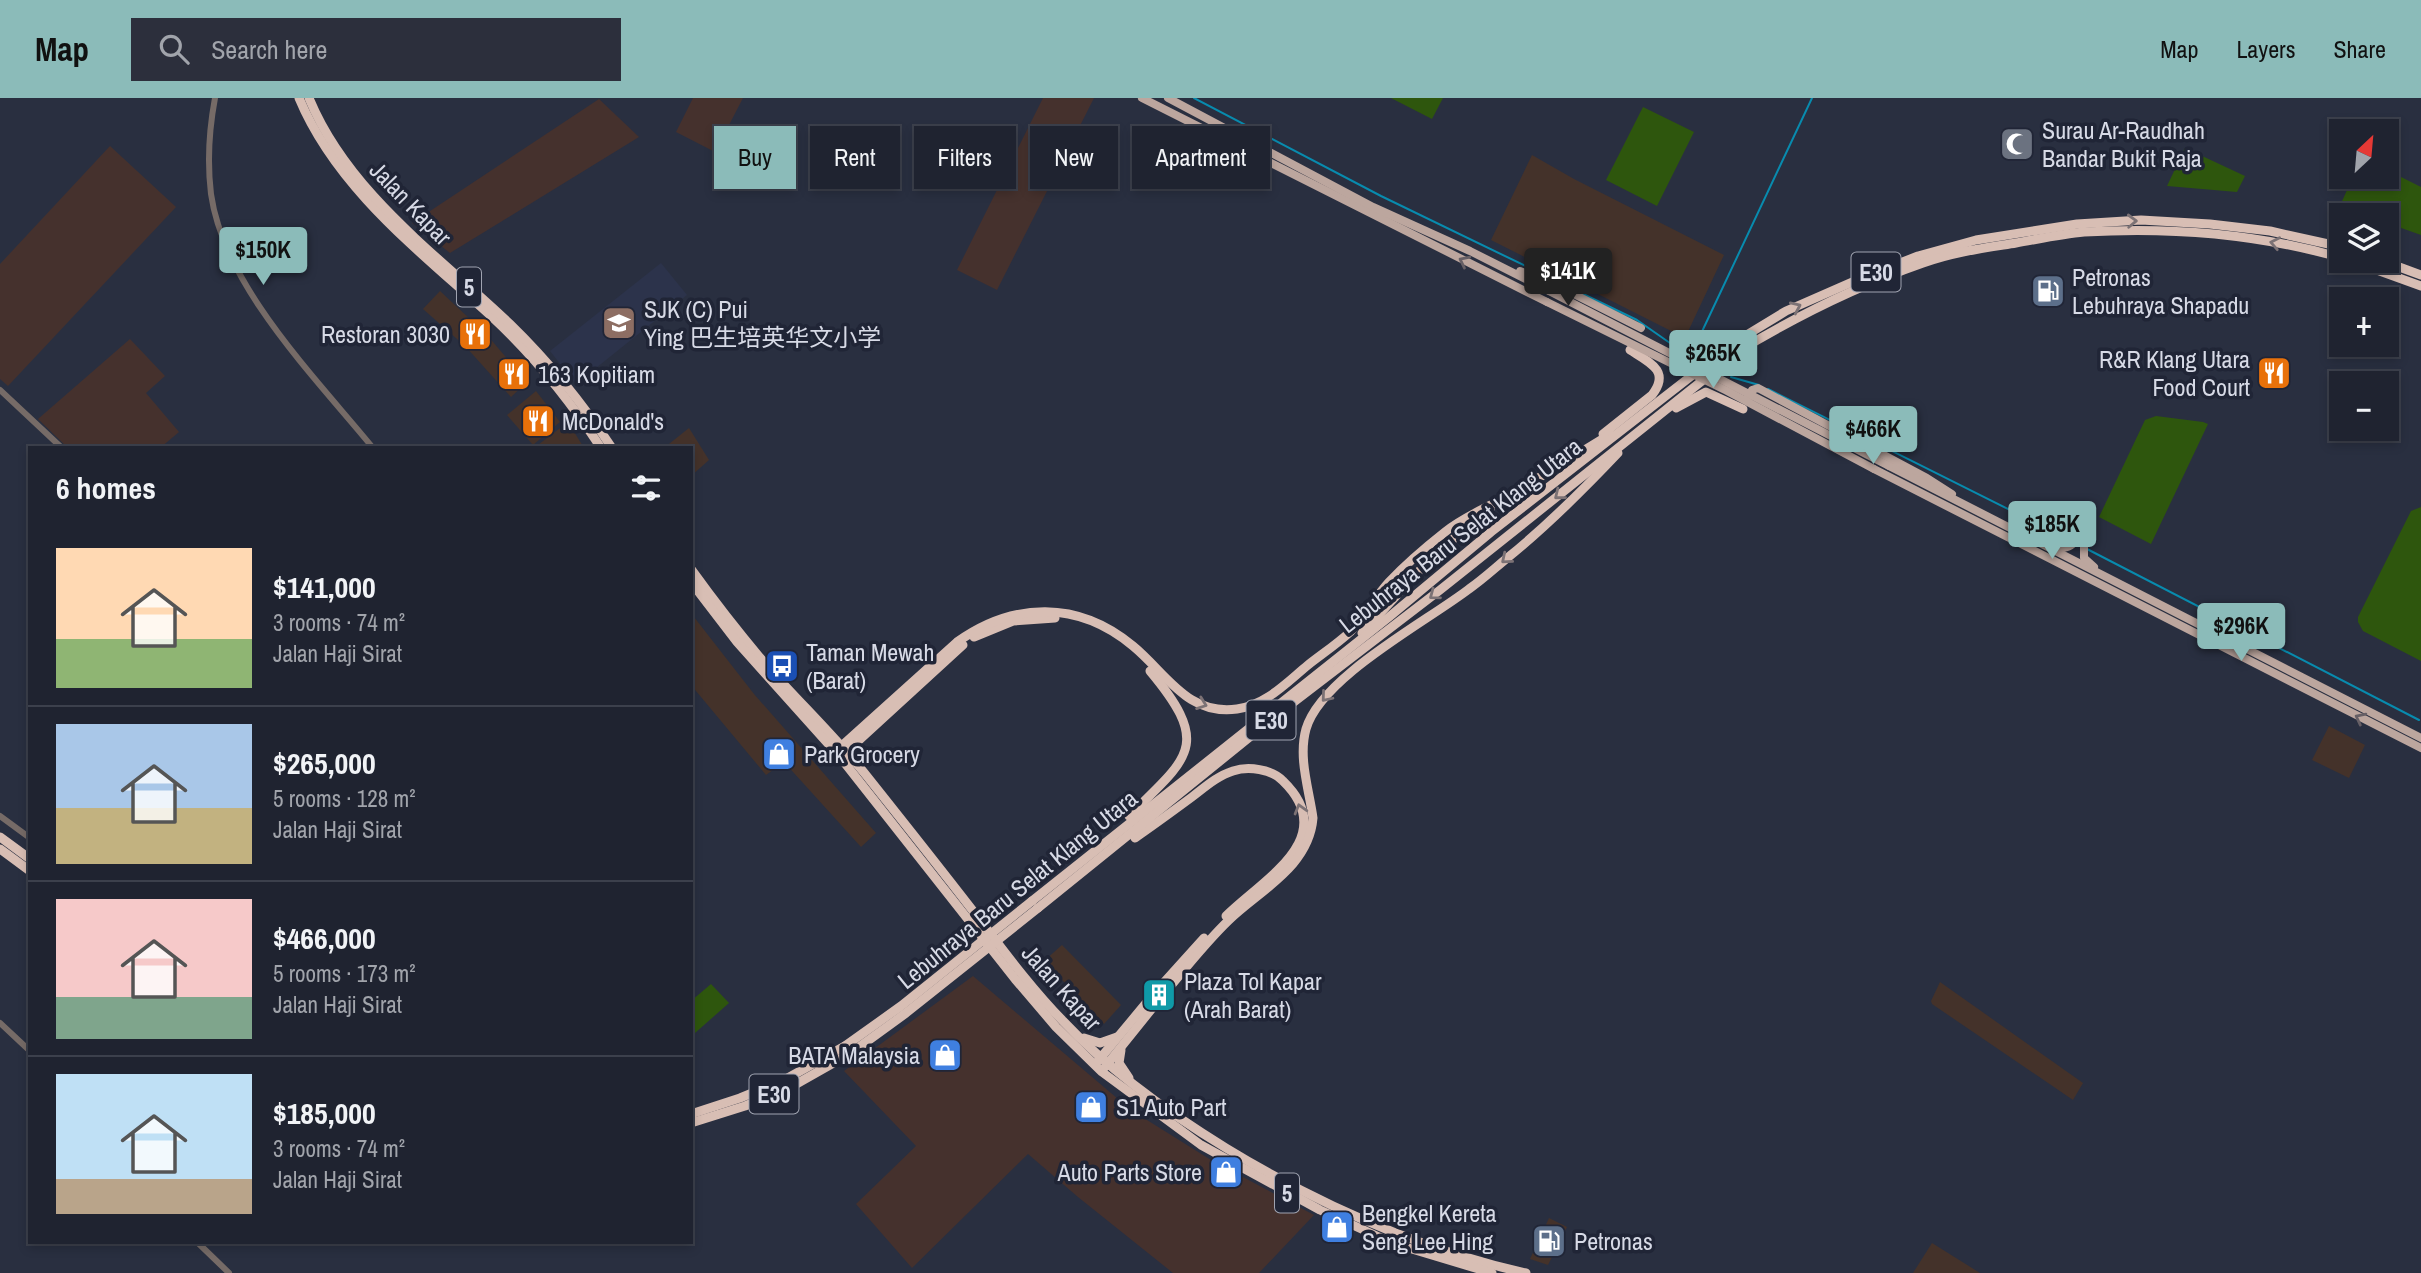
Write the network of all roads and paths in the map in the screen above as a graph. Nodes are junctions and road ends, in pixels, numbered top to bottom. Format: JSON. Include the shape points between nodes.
{"nodes":[{"id":1,"x":215,"y":98,"type":"edge"},
{"id":2,"x":299,"y":98,"type":"edge"},
{"id":3,"x":309,"y":98,"type":"edge"},
{"id":4,"x":1142,"y":98,"type":"edge"},
{"id":5,"x":1168,"y":98,"type":"edge"},
{"id":6,"x":2329,"y":244,"type":"edge"},
{"id":7,"x":2329,"y":255,"type":"edge"},
{"id":8,"x":1503,"y":267,"type":"junction"},
{"id":9,"x":2399,"y":267,"type":"edge"},
{"id":10,"x":2385,"y":273,"type":"edge"},
{"id":11,"x":2421,"y":275,"type":"edge"},
{"id":12,"x":2421,"y":286,"type":"edge"},
{"id":13,"x":1641,"y":328,"type":"dead end"},
{"id":14,"x":1630,"y":350,"type":"dead end"},
{"id":15,"x":0,"y":390,"type":"edge"},
{"id":16,"x":1743,"y":409,"type":"joint"},
{"id":17,"x":1646,"y":421,"type":"junction"},
{"id":18,"x":60,"y":446,"type":"edge"},
{"id":19,"x":371,"y":446,"type":"edge"},
{"id":20,"x":600,"y":446,"type":"edge"},
{"id":21,"x":611,"y":446,"type":"edge"},
{"id":22,"x":1583,"y":451,"type":"junction"},
{"id":23,"x":1502,"y":499,"type":"junction"},
{"id":24,"x":2000,"y":524,"type":"junction"},
{"id":25,"x":2035,"y":541,"type":"junction"},
{"id":26,"x":693,"y":572,"type":"edge"},
{"id":27,"x":693,"y":585,"type":"edge"},
{"id":28,"x":2142,"y":596,"type":"junction"},
{"id":29,"x":1352,"y":645,"type":"junction"},
{"id":30,"x":2316,"y":685,"type":"junction"},
{"id":31,"x":822,"y":726,"type":"junction"},
{"id":32,"x":2421,"y":730,"type":"edge"},
{"id":33,"x":857,"y":736,"type":"junction"},
{"id":34,"x":2421,"y":738,"type":"edge"},
{"id":35,"x":2421,"y":746,"type":"edge"},
{"id":36,"x":840,"y":751,"type":"junction"},
{"id":37,"x":858,"y":766,"type":"junction"},
{"id":38,"x":0,"y":816,"type":"edge"},
{"id":39,"x":1111,"y":836,"type":"junction"},
{"id":40,"x":0,"y":837,"type":"edge"},
{"id":41,"x":28,"y":837,"type":"edge"},
{"id":42,"x":0,"y":849,"type":"edge"},
{"id":43,"x":28,"y":858,"type":"edge"},
{"id":44,"x":28,"y":870,"type":"edge"},
{"id":45,"x":1080,"y":876,"type":"junction"},
{"id":46,"x":1035,"y":904,"type":"junction"},
{"id":47,"x":1158,"y":995,"type":"junction"},
{"id":48,"x":0,"y":1023,"type":"edge"},
{"id":49,"x":1071,"y":1029,"type":"junction"},
{"id":50,"x":1122,"y":1039,"type":"junction"},
{"id":51,"x":28,"y":1049,"type":"edge"},
{"id":52,"x":848,"y":1049,"type":"junction"},
{"id":53,"x":1101,"y":1065,"type":"junction"},
{"id":54,"x":1137,"y":1088,"type":"junction"},
{"id":55,"x":693,"y":1113,"type":"edge"},
{"id":56,"x":693,"y":1122,"type":"edge"},
{"id":57,"x":199,"y":1244,"type":"edge"},
{"id":58,"x":229,"y":1273,"type":"edge"},
{"id":59,"x":1492,"y":1273,"type":"edge"},
{"id":60,"x":1526,"y":1273,"type":"edge"}],
"edges":[{"from":1,"to":19,"type":"street","via":[[209,144],[212,194],[236,268],[270,321]]},
{"from":2,"to":20,"type":"highway","name":"Jalan Kapar","number":"5","via":[[331,156],[364,197],[529,356]]},
{"from":3,"to":21,"type":"highway","name":"Jalan Kapar","number":"5","via":[[324,129],[379,202],[529,344]]},
{"from":35,"to":4,"type":"main road","one_way":true,"bridge":true},
{"from":5,"to":8,"type":"main road","via":[[1373,207]]},
{"from":17,"to":6,"type":"highway","name":"Lebuhraya Baru Selat Klang Utara","number":"E30","one_way":true,"via":[[1735,342],[1786,311],[1917,256],[1976,240],[2077,224],[2141,220],[2270,231]]},
{"from":7,"to":17,"type":"highway","name":"Lebuhraya Baru Selat Klang Utara","number":"E30","one_way":true,"via":[[2268,241],[2143,231],[2082,233],[1980,248],[1925,262],[1784,324],[1742,349]]},
{"from":8,"to":13,"type":"main road","via":[[1542,278]]},
{"from":8,"to":24,"type":"main road","bridge":true},
{"from":9,"to":11,"type":"highway"},
{"from":10,"to":12,"type":"highway"},
{"from":14,"to":22,"type":"highway","via":[[1653,364],[1660,380],[1658,388]]},
{"from":15,"to":18,"type":"street"},
{"from":16,"to":17,"type":"highway","via":[[1706,392]]},
{"from":16,"to":24,"type":"main road","via":[[1752,390],[1758,388],[1927,478]]},
{"from":17,"to":22,"type":"highway"},
{"from":17,"to":29,"type":"highway","name":"Lebuhraya Baru Selat Klang Utara","number":"E30","via":[[1491,532]]},
{"from":17,"to":45,"type":"highway","name":"Lebuhraya Baru Selat Klang Utara","number":"E30","one_way":true},
{"from":17,"to":47,"type":"highway","one_way":true,"via":[[1594,478],[1510,556],[1333,687],[1316,708],[1303,750],[1313,818],[1305,848],[1293,865],[1222,928]]},
{"from":22,"to":23,"type":"highway"},
{"from":23,"to":29,"type":"highway","via":[[1434,555]]},
{"from":33,"to":23,"type":"highway","one_way":true,"via":[[909,683],[975,629],[1011,614],[1030,612],[1073,616],[1104,627],[1133,646],[1175,690],[1194,702],[1222,710],[1258,703],[1350,631],[1390,582],[1447,531]]},
{"from":24,"to":25,"type":"main road"},
{"from":25,"to":28,"type":"main road"},
{"from":25,"to":28,"type":"main road","via":[[2056,548],[2078,546],[2088,563]]},
{"from":26,"to":31,"type":"highway","name":"Jalan Kapar","number":"5","via":[[742,637]]},
{"from":27,"to":36,"type":"highway","name":"Jalan Kapar","number":"5","via":[[737,642]]},
{"from":28,"to":30,"type":"main road"},
{"from":29,"to":39,"type":"highway","name":"Lebuhraya Baru Selat Klang Utara","number":"E30"},
{"from":30,"to":32,"type":"main road"},
{"from":30,"to":34,"type":"main road"},
{"from":31,"to":33,"type":"highway"},
{"from":31,"to":36,"type":"highway","name":"Jalan Kapar","number":"5"},
{"from":33,"to":36,"type":"highway"},
{"from":33,"to":37,"type":"highway"},
{"from":33,"to":39,"type":"highway","via":[[977,635],[1030,619],[1056,618],[1088,626],[1115,639],[1142,662],[1176,704],[1187,733],[1175,771]]},
{"from":36,"to":37,"type":"highway","name":"Jalan Kapar","number":"5"},
{"from":36,"to":53,"type":"highway","name":"Jalan Kapar","number":"5","via":[[1015,979],[1056,1027]]},
{"from":37,"to":49,"type":"highway","name":"Jalan Kapar","number":"5","via":[[1021,973]]},
{"from":38,"to":41,"type":"street"},
{"from":39,"to":46,"type":"highway","name":"Lebuhraya Baru Selat Klang Utara","number":"E30"},
{"from":40,"to":43,"type":"highway"},
{"from":42,"to":44,"type":"highway"},
{"from":45,"to":46,"type":"highway","name":"Lebuhraya Baru Selat Klang Utara","number":"E30"},
{"from":47,"to":45,"type":"highway","one_way":true,"via":[[1219,922],[1284,866],[1298,847],[1303,812],[1293,790],[1279,777],[1257,769],[1235,770]]},
{"from":46,"to":52,"type":"highway","name":"Lebuhraya Baru Selat Klang Utara","number":"E30","bridge":true,"via":[[906,1013]]},
{"from":47,"to":50,"type":"highway"},
{"from":48,"to":51,"type":"street"},
{"from":49,"to":50,"type":"highway","via":[[1091,1042]]},
{"from":49,"to":53,"type":"highway","name":"Jalan Kapar","number":"5"},
{"from":50,"to":53,"type":"highway"},
{"from":50,"to":54,"type":"highway","via":[[1119,1063]]},
{"from":52,"to":55,"type":"highway","name":"Lebuhraya Baru Selat Klang Utara","number":"E30","via":[[786,1079]]},
{"from":52,"to":56,"type":"highway","name":"Lebuhraya Baru Selat Klang Utara","number":"E30","via":[[791,1087]]},
{"from":53,"to":54,"type":"highway","name":"Jalan Kapar","number":"5"},
{"from":53,"to":59,"type":"highway","name":"Jalan Kapar","number":"5","via":[[1201,1144],[1320,1210],[1413,1251]]},
{"from":54,"to":60,"type":"highway","name":"Jalan Kapar","number":"5","via":[[1261,1170],[1337,1210],[1402,1238]]},
{"from":57,"to":58,"type":"street"}]}
